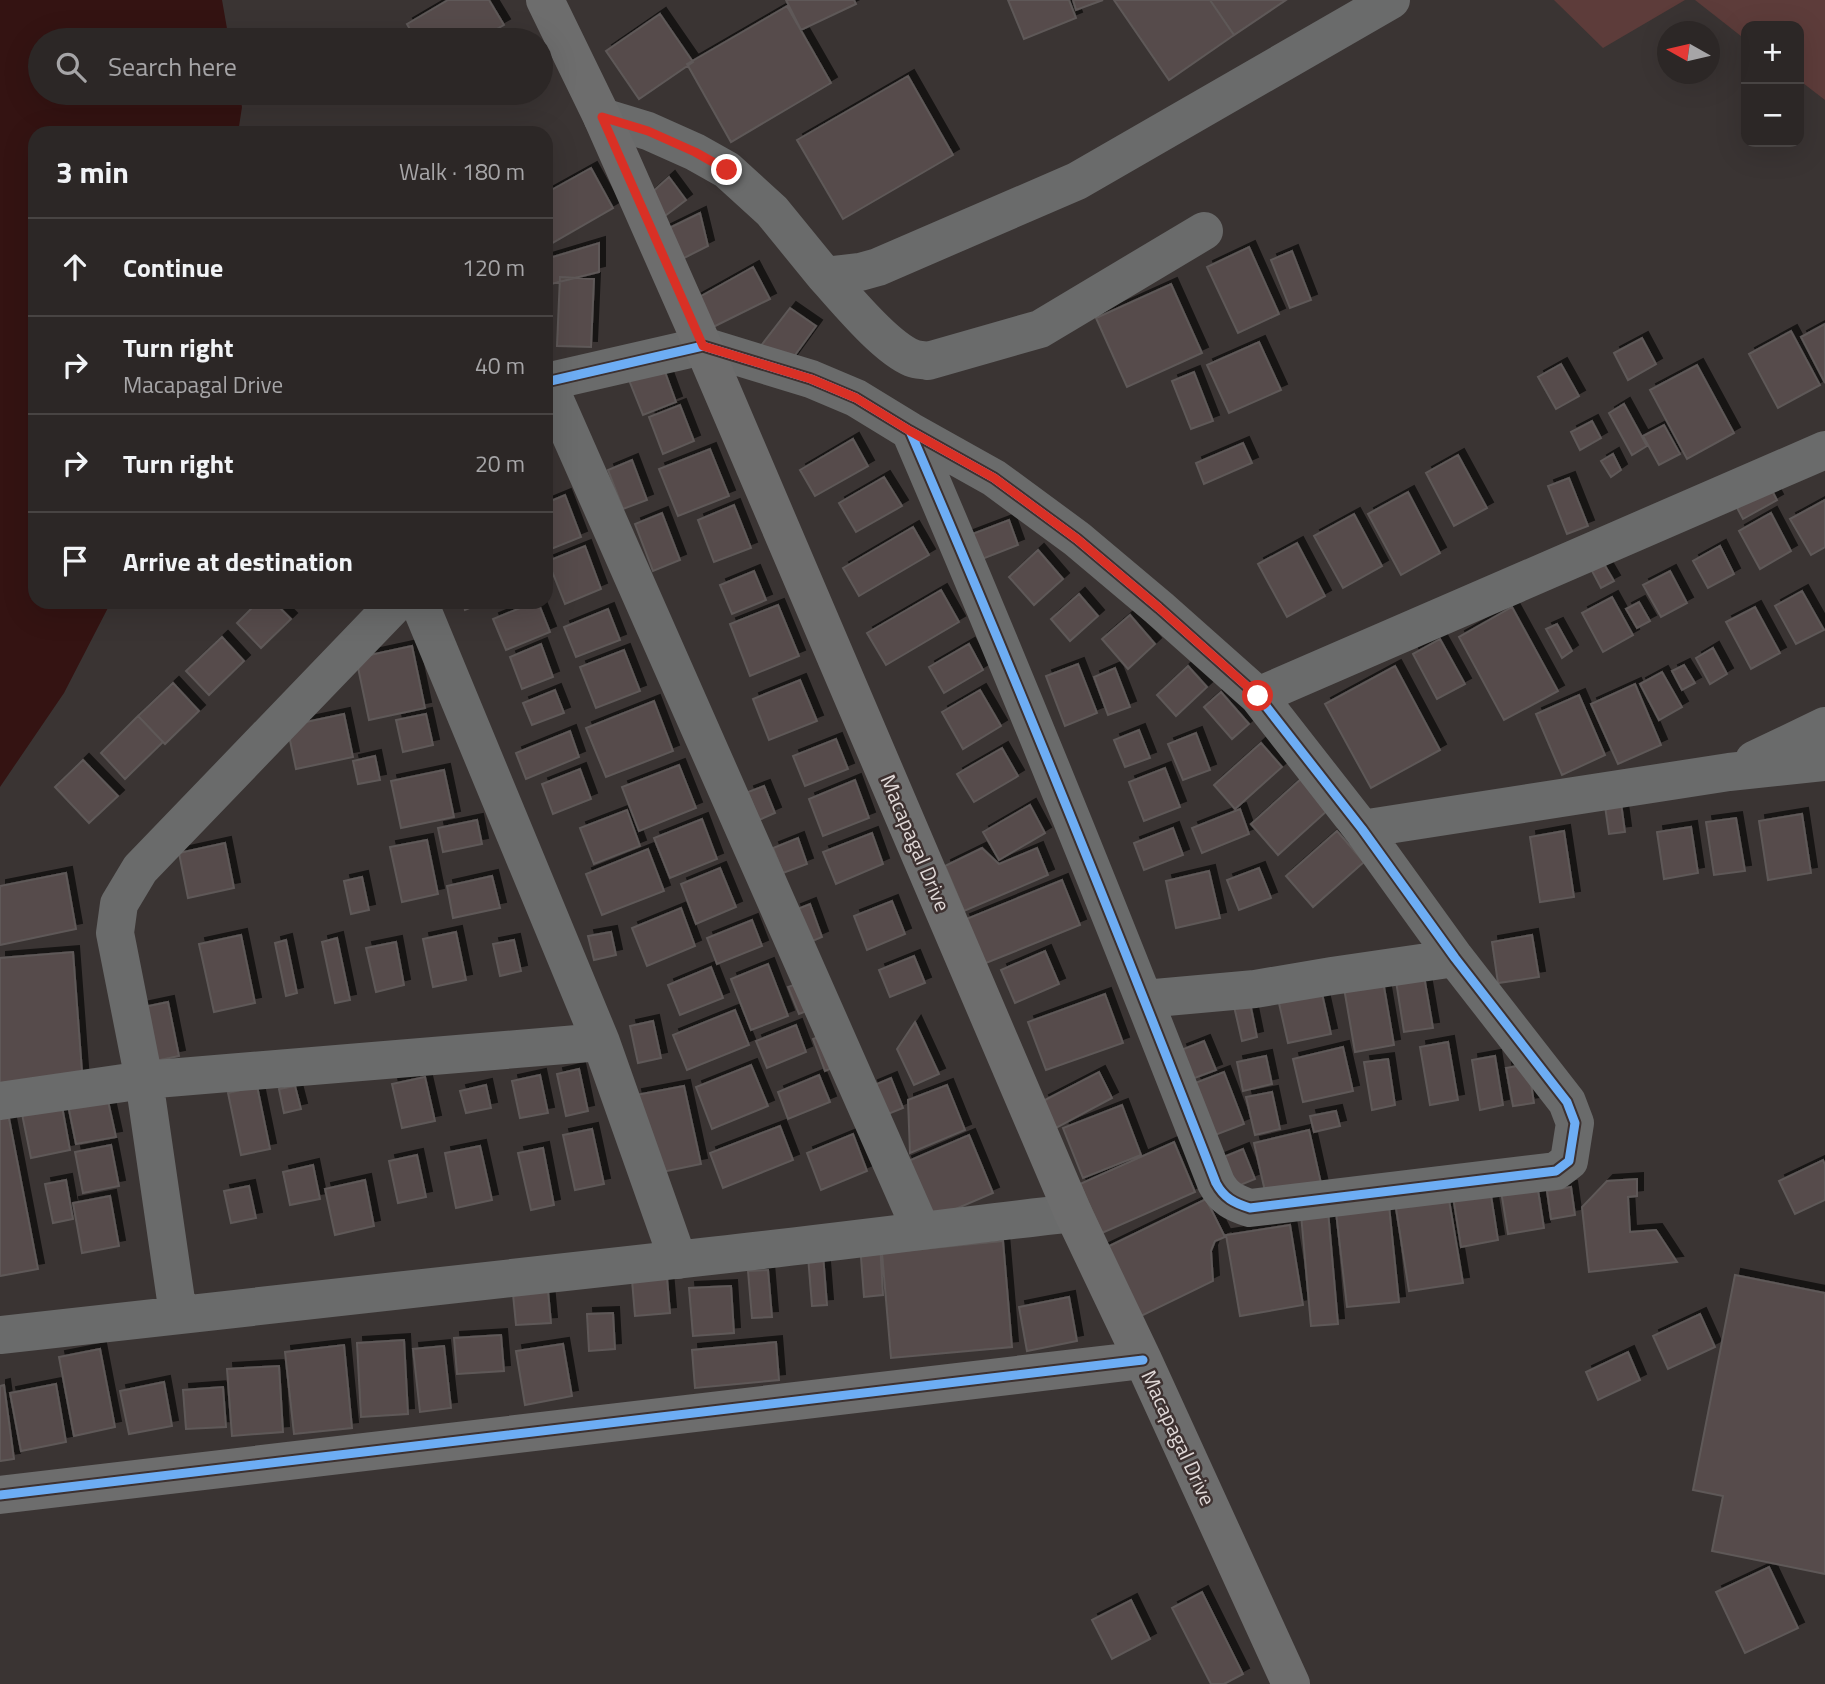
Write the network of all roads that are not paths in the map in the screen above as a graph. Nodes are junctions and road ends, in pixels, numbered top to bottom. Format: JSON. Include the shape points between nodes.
{"nodes":[{"id":1,"x":545,"y":0,"type":"edge"},
{"id":2,"x":1391,"y":0,"type":"edge"},
{"id":3,"x":602,"y":117,"type":"junction"},
{"id":4,"x":1204,"y":232,"type":"dead end"},
{"id":5,"x":825,"y":276,"type":"junction"},
{"id":6,"x":703,"y":346,"type":"junction"},
{"id":7,"x":553,"y":380,"type":"edge"},
{"id":8,"x":553,"y":398,"type":"edge"},
{"id":9,"x":910,"y":431,"type":"junction"},
{"id":10,"x":1825,"y":450,"type":"edge"},
{"id":11,"x":390,"y":609,"type":"edge"},
{"id":12,"x":422,"y":609,"type":"edge"},
{"id":13,"x":1258,"y":696,"type":"junction"},
{"id":14,"x":1825,"y":726,"type":"edge"},
{"id":15,"x":1825,"y":762,"type":"edge"},
{"id":16,"x":1729,"y":772,"type":"junction"},
{"id":17,"x":1362,"y":829,"type":"junction"},
{"id":18,"x":1455,"y":958,"type":"junction"},
{"id":19,"x":1144,"y":999,"type":"junction"},
{"id":20,"x":601,"y":1042,"type":"junction"},
{"id":21,"x":144,"y":1080,"type":"junction"},
{"id":22,"x":0,"y":1101,"type":"edge"},
{"id":23,"x":1073,"y":1213,"type":"junction"},
{"id":24,"x":921,"y":1230,"type":"junction"},
{"id":25,"x":678,"y":1260,"type":"junction"},
{"id":26,"x":178,"y":1314,"type":"junction"},
{"id":27,"x":0,"y":1335,"type":"edge"},
{"id":28,"x":1143,"y":1360,"type":"junction"},
{"id":29,"x":0,"y":1495,"type":"edge"},
{"id":30,"x":1290,"y":1684,"type":"edge"}],
"edges":[{"from":1,"to":3,"type":"main road","name":"Macapagal Drive"},
{"from":2,"to":5,"type":"street","via":[[1077,181],[878,267]]},
{"from":3,"to":5,"type":"street","via":[[648,131],[727,170],[772,211]]},
{"from":3,"to":6,"type":"main road","name":"Macapagal Drive"},
{"from":4,"to":5,"type":"street","via":[[1040,329],[928,361],[908,356],[879,334]]},
{"from":6,"to":7,"type":"street"},
{"from":6,"to":9,"type":"street","via":[[822,384],[856,398]]},
{"from":6,"to":23,"type":"main road","name":"Macapagal Drive"},
{"from":8,"to":24,"type":"street"},
{"from":9,"to":13,"type":"street","via":[[994,478],[1077,539]]},
{"from":9,"to":19,"type":"street"},
{"from":10,"to":13,"type":"street"},
{"from":11,"to":21,"type":"street","via":[[140,869],[119,904],[114,933]]},
{"from":12,"to":20,"type":"street"},
{"from":13,"to":17,"type":"street"},
{"from":14,"to":16,"type":"street"},
{"from":15,"to":16,"type":"street"},
{"from":16,"to":17,"type":"street"},
{"from":17,"to":18,"type":"street"},
{"from":18,"to":19,"type":"street","via":[[1255,989]]},
{"from":18,"to":19,"type":"street","via":[[1567,1102],[1575,1123],[1573,1142],[1569,1161],[1556,1171],[1250,1208],[1235,1203],[1216,1183]]},
{"from":20,"to":21,"type":"street"},
{"from":20,"to":25,"type":"street"},
{"from":21,"to":22,"type":"street"},
{"from":21,"to":26,"type":"street"},
{"from":23,"to":24,"type":"street"},
{"from":23,"to":28,"type":"main road","name":"Macapagal Drive"},
{"from":24,"to":25,"type":"street"},
{"from":25,"to":26,"type":"street"},
{"from":26,"to":27,"type":"street"},
{"from":28,"to":29,"type":"main road"},
{"from":28,"to":30,"type":"main road","name":"Macapagal Drive"}]}
